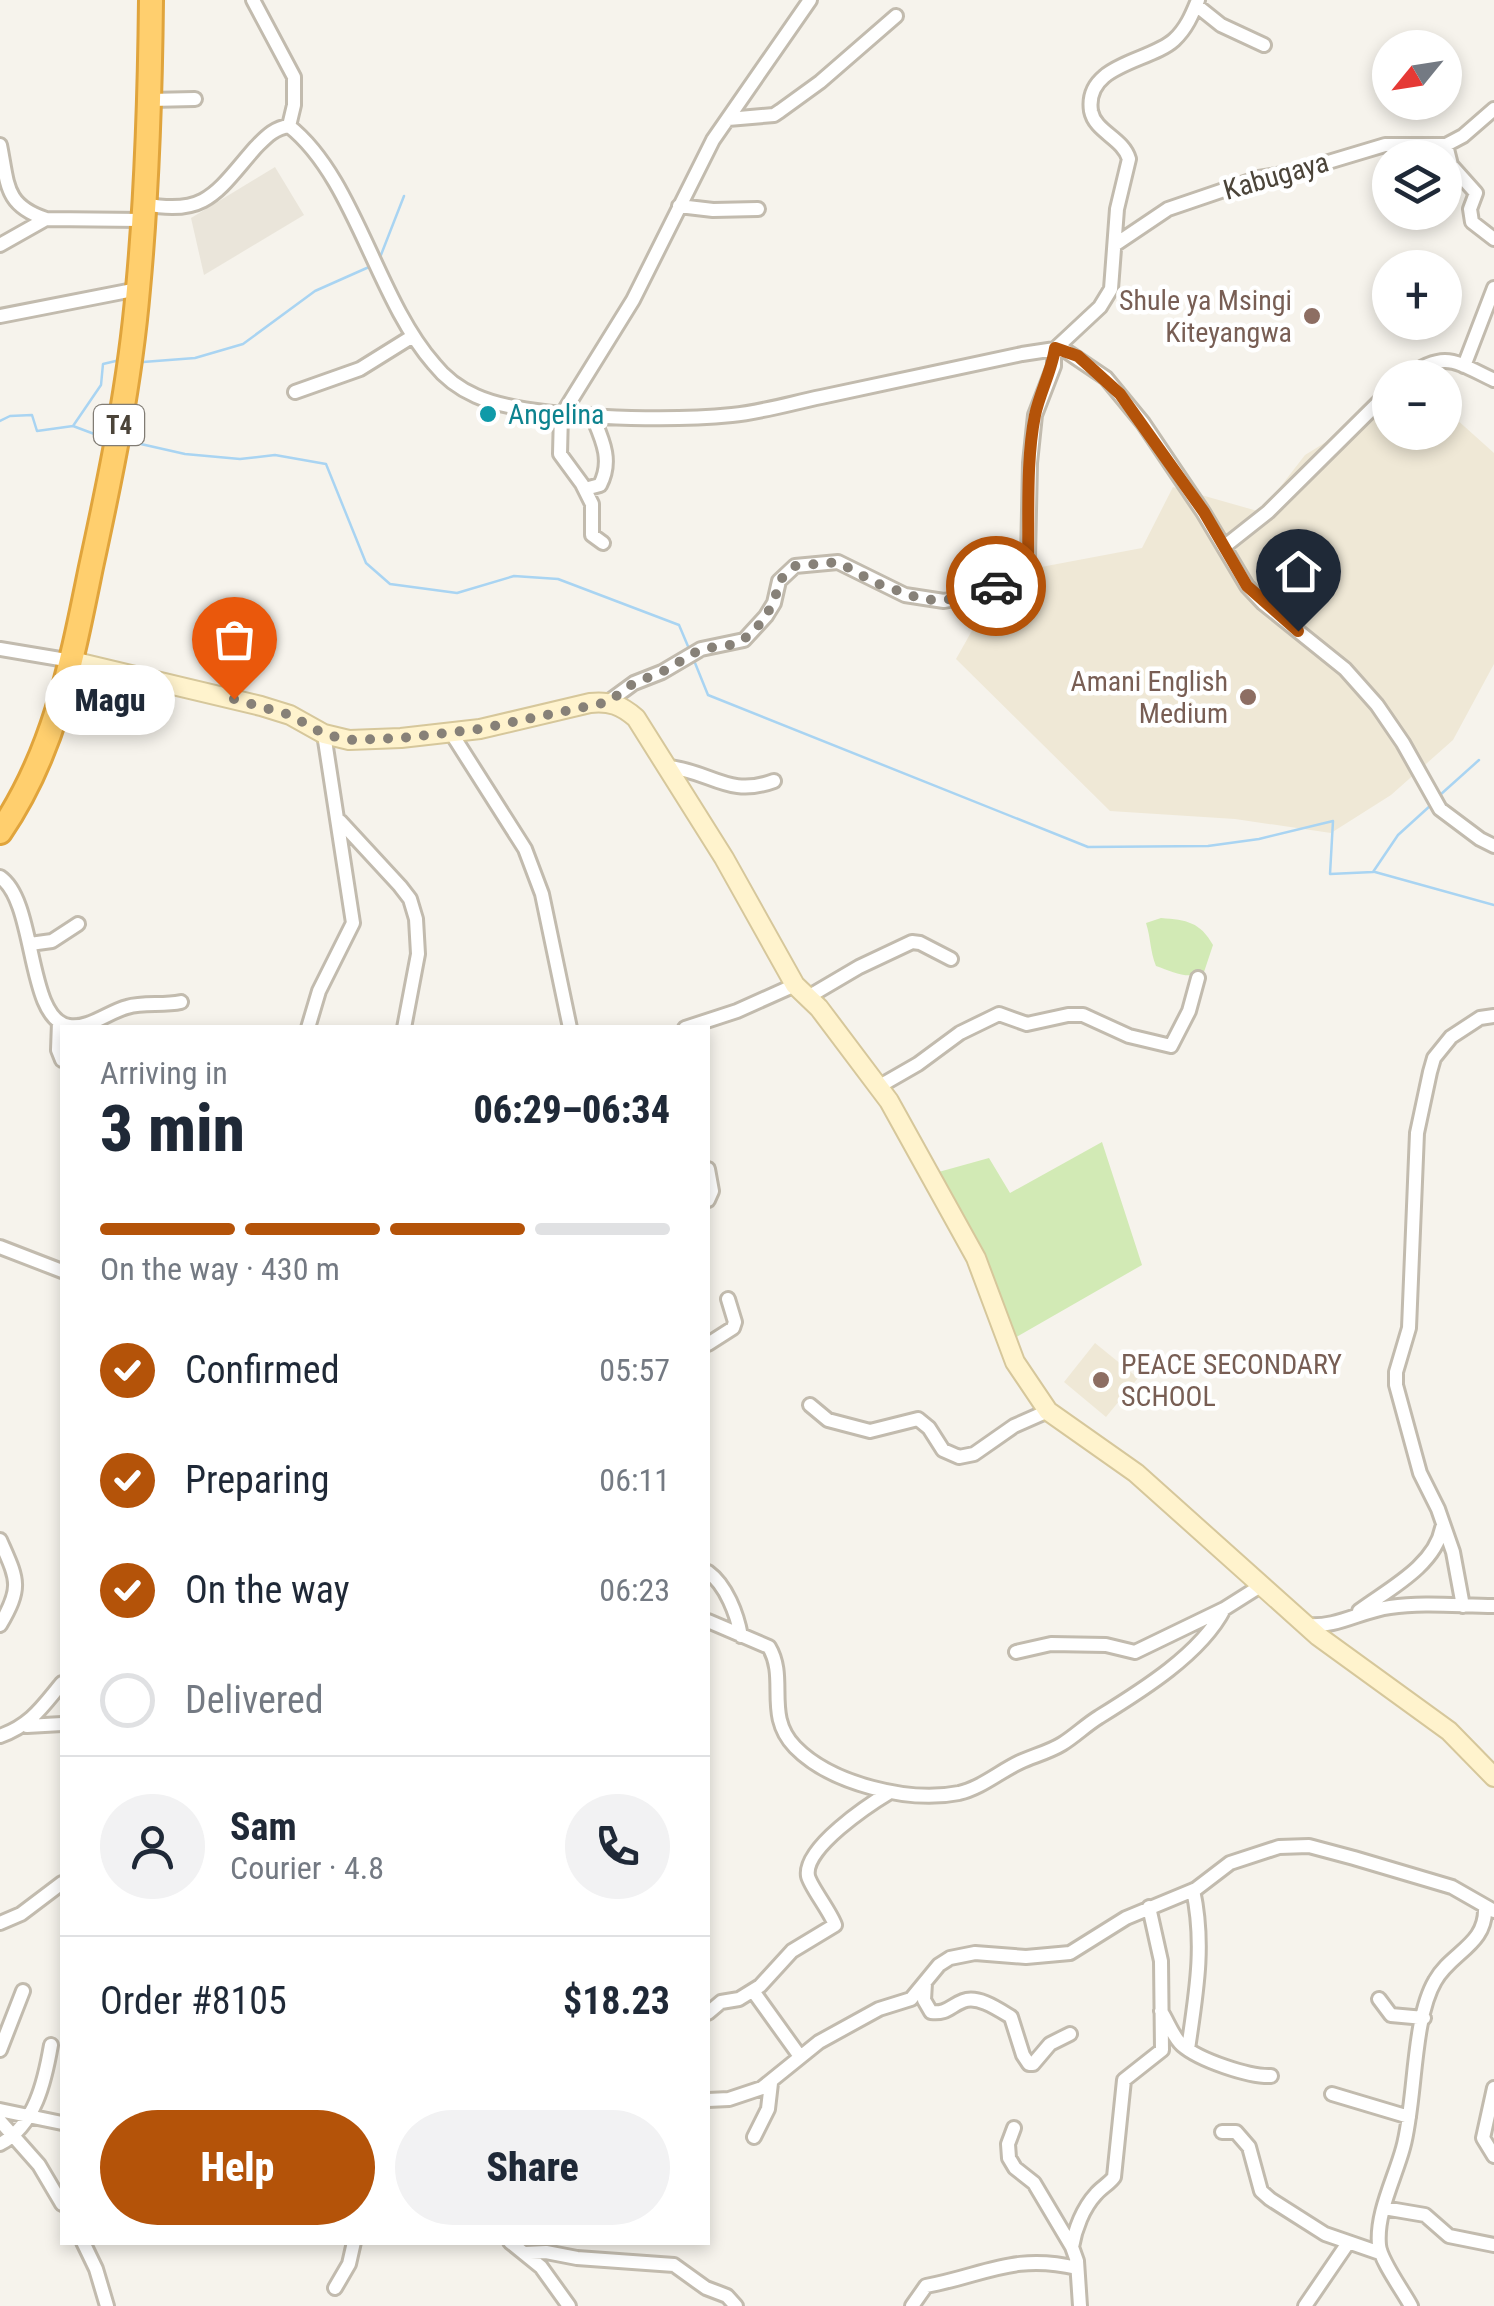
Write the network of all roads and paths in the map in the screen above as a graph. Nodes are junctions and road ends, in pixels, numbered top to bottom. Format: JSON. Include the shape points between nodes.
{"nodes":[{"id":1,"x":151,"y":0,"type":"edge"},
{"id":2,"x":253,"y":0,"type":"edge"},
{"id":3,"x":810,"y":0,"type":"edge"},
{"id":4,"x":1197,"y":2,"type":"edge"},
{"id":5,"x":896,"y":16,"type":"dead end"},
{"id":6,"x":1264,"y":45,"type":"dead end"},
{"id":7,"x":195,"y":99,"type":"dead end"},
{"id":8,"x":150,"y":100,"type":"junction"},
{"id":9,"x":1494,"y":109,"type":"edge"},
{"id":10,"x":728,"y":118,"type":"junction"},
{"id":11,"x":289,"y":126,"type":"junction"},
{"id":12,"x":1456,"y":140,"type":"edge"},
{"id":13,"x":0,"y":145,"type":"edge"},
{"id":14,"x":1372,"y":149,"type":"edge"},
{"id":15,"x":1462,"y":177,"type":"edge"},
{"id":16,"x":680,"y":206,"type":"junction"},
{"id":17,"x":758,"y":209,"type":"dead end"},
{"id":18,"x":143,"y":212,"type":"junction"},
{"id":19,"x":46,"y":218,"type":"junction"},
{"id":20,"x":1494,"y":239,"type":"edge"},
{"id":21,"x":1116,"y":244,"type":"junction"},
{"id":22,"x":0,"y":245,"type":"edge"},
{"id":23,"x":138,"y":288,"type":"junction"},
{"id":24,"x":1494,"y":288,"type":"edge"},
{"id":25,"x":0,"y":316,"type":"edge"},
{"id":26,"x":413,"y":336,"type":"junction"},
{"id":27,"x":1054,"y":349,"type":"junction"},
{"id":28,"x":1464,"y":366,"type":"joint"},
{"id":29,"x":1494,"y":380,"type":"edge"},
{"id":30,"x":295,"y":392,"type":"dead end"},
{"id":31,"x":1372,"y":410,"type":"edge"},
{"id":32,"x":562,"y":413,"type":"junction"},
{"id":33,"x":592,"y":415,"type":"junction"},
{"id":34,"x":586,"y":489,"type":"junction"},
{"id":35,"x":602,"y":544,"type":"dead end"},
{"id":36,"x":1225,"y":546,"type":"junction"},
{"id":37,"x":0,"y":649,"type":"edge"},
{"id":38,"x":72,"y":661,"type":"junction"},
{"id":39,"x":608,"y":702,"type":"junction"},
{"id":40,"x":450,"y":731,"type":"junction"},
{"id":41,"x":324,"y":734,"type":"junction"},
{"id":42,"x":668,"y":767,"type":"junction"},
{"id":43,"x":774,"y":782,"type":"dead end"},
{"id":44,"x":340,"y":821,"type":"junction"},
{"id":45,"x":0,"y":832,"type":"edge"},
{"id":46,"x":1494,"y":846,"type":"edge"},
{"id":47,"x":0,"y":877,"type":"edge"},
{"id":48,"x":78,"y":924,"type":"dead end"},
{"id":49,"x":30,"y":944,"type":"junction"},
{"id":50,"x":950,"y":959,"type":"dead end"},
{"id":51,"x":1198,"y":978,"type":"dead end"},
{"id":52,"x":802,"y":991,"type":"junction"},
{"id":53,"x":181,"y":1002,"type":"dead end"},
{"id":54,"x":1494,"y":1016,"type":"edge"},
{"id":55,"x":59,"y":1022,"type":"junction"},
{"id":56,"x":67,"y":1025,"type":"edge"},
{"id":57,"x":77,"y":1025,"type":"edge"},
{"id":58,"x":311,"y":1025,"type":"edge"},
{"id":59,"x":405,"y":1025,"type":"edge"},
{"id":60,"x":569,"y":1025,"type":"edge"},
{"id":61,"x":694,"y":1025,"type":"edge"},
{"id":62,"x":60,"y":1055,"type":"edge"},
{"id":63,"x":878,"y":1087,"type":"junction"},
{"id":64,"x":0,"y":1247,"type":"edge"},
{"id":65,"x":60,"y":1270,"type":"edge"},
{"id":66,"x":728,"y":1299,"type":"dead end"},
{"id":67,"x":710,"y":1343,"type":"edge"},
{"id":68,"x":810,"y":1405,"type":"dead end"},
{"id":69,"x":1048,"y":1411,"type":"junction"},
{"id":70,"x":1442,"y":1528,"type":"junction"},
{"id":71,"x":0,"y":1540,"type":"edge"},
{"id":72,"x":1430,"y":1554,"type":"junction"},
{"id":73,"x":1456,"y":1566,"type":"junction"},
{"id":74,"x":710,"y":1573,"type":"edge"},
{"id":75,"x":1262,"y":1584,"type":"junction"},
{"id":76,"x":1463,"y":1606,"type":"junction"},
{"id":77,"x":1494,"y":1606,"type":"edge"},
{"id":78,"x":1224,"y":1610,"type":"junction"},
{"id":79,"x":1352,"y":1616,"type":"junction"},
{"id":80,"x":710,"y":1623,"type":"edge"},
{"id":81,"x":0,"y":1625,"type":"edge"},
{"id":82,"x":1306,"y":1626,"type":"junction"},
{"id":83,"x":741,"y":1636,"type":"junction"},
{"id":84,"x":1016,"y":1652,"type":"dead end"},
{"id":85,"x":60,"y":1686,"type":"edge"},
{"id":86,"x":60,"y":1724,"type":"edge"},
{"id":87,"x":25,"y":1726,"type":"junction"},
{"id":88,"x":0,"y":1736,"type":"edge"},
{"id":89,"x":1494,"y":1777,"type":"edge"},
{"id":90,"x":890,"y":1792,"type":"junction"},
{"id":91,"x":60,"y":1885,"type":"edge"},
{"id":92,"x":1193,"y":1890,"type":"junction"},
{"id":93,"x":1149,"y":1907,"type":"junction"},
{"id":94,"x":1489,"y":1909,"type":"edge"},
{"id":95,"x":0,"y":1922,"type":"edge"},
{"id":96,"x":926,"y":1981,"type":"junction"},
{"id":97,"x":753,"y":1991,"type":"junction"},
{"id":98,"x":23,"y":1992,"type":"dead end"},
{"id":99,"x":1380,"y":1999,"type":"dead end"},
{"id":100,"x":1160,"y":2009,"type":"junction"},
{"id":101,"x":710,"y":2011,"type":"edge"},
{"id":102,"x":1424,"y":2018,"type":"junction"},
{"id":103,"x":1070,"y":2034,"type":"dead end"},
{"id":104,"x":51,"y":2045,"type":"dead end"},
{"id":105,"x":1188,"y":2049,"type":"junction"},
{"id":106,"x":0,"y":2050,"type":"edge"},
{"id":107,"x":799,"y":2056,"type":"junction"},
{"id":108,"x":1271,"y":2076,"type":"dead end"},
{"id":109,"x":770,"y":2083,"type":"junction"},
{"id":110,"x":1494,"y":2088,"type":"edge"},
{"id":111,"x":1332,"y":2094,"type":"dead end"},
{"id":112,"x":710,"y":2100,"type":"edge"},
{"id":113,"x":0,"y":2110,"type":"edge"},
{"id":114,"x":27,"y":2117,"type":"junction"},
{"id":115,"x":1409,"y":2117,"type":"junction"},
{"id":116,"x":0,"y":2121,"type":"edge"},
{"id":117,"x":60,"y":2123,"type":"edge"},
{"id":118,"x":1014,"y":2128,"type":"dead end"},
{"id":119,"x":1222,"y":2132,"type":"dead end"},
{"id":120,"x":754,"y":2137,"type":"dead end"},
{"id":121,"x":6,"y":2141,"type":"edge"},
{"id":122,"x":1494,"y":2156,"type":"edge"},
{"id":123,"x":60,"y":2200,"type":"edge"},
{"id":124,"x":1384,"y":2208,"type":"junction"},
{"id":125,"x":1379,"y":2232,"type":"junction"},
{"id":126,"x":1352,"y":2244,"type":"junction"},
{"id":127,"x":84,"y":2245,"type":"edge"},
{"id":128,"x":353,"y":2245,"type":"edge"},
{"id":129,"x":514,"y":2245,"type":"edge"},
{"id":130,"x":1494,"y":2245,"type":"edge"},
{"id":131,"x":1072,"y":2247,"type":"junction"},
{"id":132,"x":526,"y":2253,"type":"junction"},
{"id":133,"x":1380,"y":2253,"type":"junction"},
{"id":134,"x":1077,"y":2268,"type":"junction"},
{"id":135,"x":335,"y":2288,"type":"dead end"},
{"id":136,"x":107,"y":2306,"type":"edge"},
{"id":137,"x":569,"y":2306,"type":"edge"},
{"id":138,"x":736,"y":2306,"type":"edge"},
{"id":139,"x":912,"y":2306,"type":"edge"},
{"id":140,"x":1080,"y":2306,"type":"edge"},
{"id":141,"x":1306,"y":2306,"type":"edge"},
{"id":142,"x":1411,"y":2306,"type":"edge"}],
"edges":[{"from":1,"to":8,"type":"highway","number":"T4"},
{"from":2,"to":11,"type":"street","via":[[294,77]]},
{"from":3,"to":10,"type":"street"},
{"from":4,"to":6,"type":"street","via":[[1220,25]]},
{"from":4,"to":21,"type":"street","via":[[1174,40],[1108,73],[1094,96],[1095,121],[1129,159]]},
{"from":5,"to":10,"type":"street","via":[[774,115]]},
{"from":7,"to":8,"type":"street"},
{"from":8,"to":18,"type":"highway","number":"T4"},
{"from":9,"to":12,"type":"street"},
{"from":10,"to":16,"type":"street"},
{"from":11,"to":18,"type":"street","via":[[267,136],[194,206]]},
{"from":11,"to":26,"type":"street","via":[[323,164]]},
{"from":13,"to":19,"type":"street","via":[[14,199],[25,212]]},
{"from":14,"to":21,"type":"street","name":"Kabugaya","via":[[1168,209]]},
{"from":15,"to":20,"type":"street","via":[[1476,193],[1469,217]]},
{"from":16,"to":17,"type":"street"},
{"from":16,"to":32,"type":"street","via":[[627,312]]},
{"from":18,"to":19,"type":"street"},
{"from":18,"to":23,"type":"highway","number":"T4"},
{"from":19,"to":22,"type":"street"},
{"from":21,"to":27,"type":"street","via":[[1107,297]]},
{"from":23,"to":25,"type":"street"},
{"from":23,"to":38,"type":"highway","number":"T4","via":[[113,460]]},
{"from":24,"to":28,"type":"street"},
{"from":26,"to":30,"type":"street","via":[[360,369]]},
{"from":26,"to":32,"type":"street","via":[[454,384],[474,396]]},
{"from":27,"to":33,"type":"street","via":[[732,415]]},
{"from":27,"to":36,"type":"street","via":[[1078,356],[1120,394]]},
{"from":27,"to":39,"type":"street","via":[[1035,415],[1028,558],[1018,571],[975,595],[944,601],[905,595],[838,562],[795,566],[744,640],[701,649]]},
{"from":28,"to":29,"type":"street"},
{"from":31,"to":36,"type":"street"},
{"from":32,"to":33,"type":"street"},
{"from":32,"to":34,"type":"street","via":[[560,454]]},
{"from":33,"to":34,"type":"street","via":[[606,468],[600,485]]},
{"from":34,"to":35,"type":"street","via":[[592,535]]},
{"from":36,"to":46,"type":"street","via":[[1247,586],[1377,705],[1440,810]]},
{"from":37,"to":38,"type":"street"},
{"from":38,"to":41,"type":"street","via":[[261,706]]},
{"from":38,"to":45,"type":"highway","number":"T4","via":[[43,754]]},
{"from":39,"to":40,"type":"street"},
{"from":39,"to":42,"type":"street","via":[[636,718]]},
{"from":40,"to":41,"type":"street","via":[[348,740]]},
{"from":40,"to":60,"type":"street","via":[[526,849]]},
{"from":41,"to":44,"type":"street"},
{"from":42,"to":43,"type":"street","via":[[747,789]]},
{"from":42,"to":52,"type":"street"},
{"from":44,"to":58,"type":"street","via":[[353,923],[319,991]]},
{"from":44,"to":59,"type":"street","via":[[410,899],[418,954]]},
{"from":47,"to":49,"type":"street"},
{"from":48,"to":49,"type":"street","via":[[52,941]]},
{"from":49,"to":55,"type":"street","via":[[40,990]]},
{"from":50,"to":52,"type":"street","via":[[912,942]]},
{"from":51,"to":63,"type":"street","via":[[1171,1046],[1083,1015],[1027,1024],[999,1014]]},
{"from":52,"to":61,"type":"street"},
{"from":52,"to":63,"type":"street"},
{"from":53,"to":57,"type":"street","via":[[132,1005]]},
{"from":54,"to":70,"type":"street","via":[[1468,1024],[1442,1046],[1417,1134],[1409,1328],[1396,1385]]},
{"from":55,"to":56,"type":"street"},
{"from":55,"to":62,"type":"street"},
{"from":63,"to":69,"type":"street","via":[[976,1258],[1015,1362]]},
{"from":64,"to":65,"type":"street"},
{"from":66,"to":67,"type":"street","via":[[733,1328]]},
{"from":68,"to":69,"type":"street","via":[[828,1420],[870,1431],[918,1419],[942,1450],[959,1458]]},
{"from":69,"to":75,"type":"street","via":[[1136,1473]]},
{"from":70,"to":72,"type":"street"},
{"from":70,"to":73,"type":"street"},
{"from":71,"to":81,"type":"street","via":[[18,1582]]},
{"from":72,"to":73,"type":"street"},
{"from":72,"to":79,"type":"street"},
{"from":73,"to":76,"type":"street"},
{"from":74,"to":83,"type":"street"},
{"from":75,"to":78,"type":"street"},
{"from":75,"to":82,"type":"street"},
{"from":76,"to":77,"type":"street"},
{"from":76,"to":79,"type":"street","via":[[1405,1605]]},
{"from":78,"to":84,"type":"street","via":[[1135,1652],[1051,1644]]},
{"from":78,"to":90,"type":"street","via":[[1192,1650],[1058,1746],[956,1794]]},
{"from":79,"to":82,"type":"street","via":[[1330,1626]]},
{"from":80,"to":83,"type":"street"},
{"from":82,"to":89,"type":"street","via":[[1448,1732]]},
{"from":83,"to":90,"type":"street","via":[[764,1642],[774,1655],[776,1709],[796,1748],[829,1772]]},
{"from":85,"to":87,"type":"street"},
{"from":86,"to":87,"type":"street"},
{"from":87,"to":88,"type":"street"},
{"from":90,"to":97,"type":"street","via":[[831,1836],[810,1867],[808,1877],[835,1925],[792,1951]]},
{"from":91,"to":95,"type":"street"},
{"from":92,"to":93,"type":"street"},
{"from":92,"to":94,"type":"street","via":[[1235,1860],[1308,1846],[1452,1887]]},
{"from":92,"to":105,"type":"street","via":[[1201,1962]]},
{"from":93,"to":96,"type":"street","via":[[1070,1953],[962,1954],[939,1964]]},
{"from":93,"to":100,"type":"street","via":[[1160,1953]]},
{"from":94,"to":102,"type":"street","via":[[1472,1945],[1433,1983]]},
{"from":96,"to":103,"type":"street","via":[[924,2000],[932,2012],[972,1999],[1011,2017],[1029,2064]]},
{"from":96,"to":107,"type":"street","via":[[911,1998]]},
{"from":97,"to":101,"type":"street"},
{"from":97,"to":107,"type":"street"},
{"from":98,"to":106,"type":"street"},
{"from":99,"to":102,"type":"street","via":[[1391,2015]]},
{"from":100,"to":105,"type":"street"},
{"from":100,"to":131,"type":"street","via":[[1162,2050],[1124,2080],[1114,2177],[1087,2207]]},
{"from":102,"to":115,"type":"street"},
{"from":104,"to":114,"type":"street"},
{"from":105,"to":108,"type":"street","via":[[1242,2072]]},
{"from":107,"to":109,"type":"street"},
{"from":109,"to":112,"type":"street","via":[[750,2094]]},
{"from":109,"to":120,"type":"street","via":[[768,2108]]},
{"from":110,"to":122,"type":"street","via":[[1483,2138]]},
{"from":111,"to":115,"type":"street"},
{"from":113,"to":114,"type":"street"},
{"from":114,"to":117,"type":"street"},
{"from":114,"to":121,"type":"street"},
{"from":115,"to":124,"type":"street"},
{"from":116,"to":121,"type":"street"},
{"from":118,"to":131,"type":"street","via":[[1008,2144],[1012,2164],[1034,2183]]},
{"from":119,"to":126,"type":"street","via":[[1243,2138],[1270,2199]]},
{"from":121,"to":123,"type":"street","via":[[46,2174]]},
{"from":124,"to":125,"type":"street"},
{"from":124,"to":130,"type":"street","via":[[1425,2215],[1452,2237]]},
{"from":125,"to":126,"type":"street"},
{"from":125,"to":133,"type":"street"},
{"from":126,"to":133,"type":"street"},
{"from":126,"to":141,"type":"street"},
{"from":127,"to":136,"type":"street"},
{"from":128,"to":135,"type":"street"},
{"from":129,"to":132,"type":"street"},
{"from":131,"to":134,"type":"street"},
{"from":132,"to":137,"type":"street"},
{"from":132,"to":138,"type":"street","via":[[674,2265]]},
{"from":133,"to":142,"type":"street"},
{"from":134,"to":139,"type":"street","via":[[1033,2260],[981,2270],[926,2286]]},
{"from":134,"to":140,"type":"street"}]}
